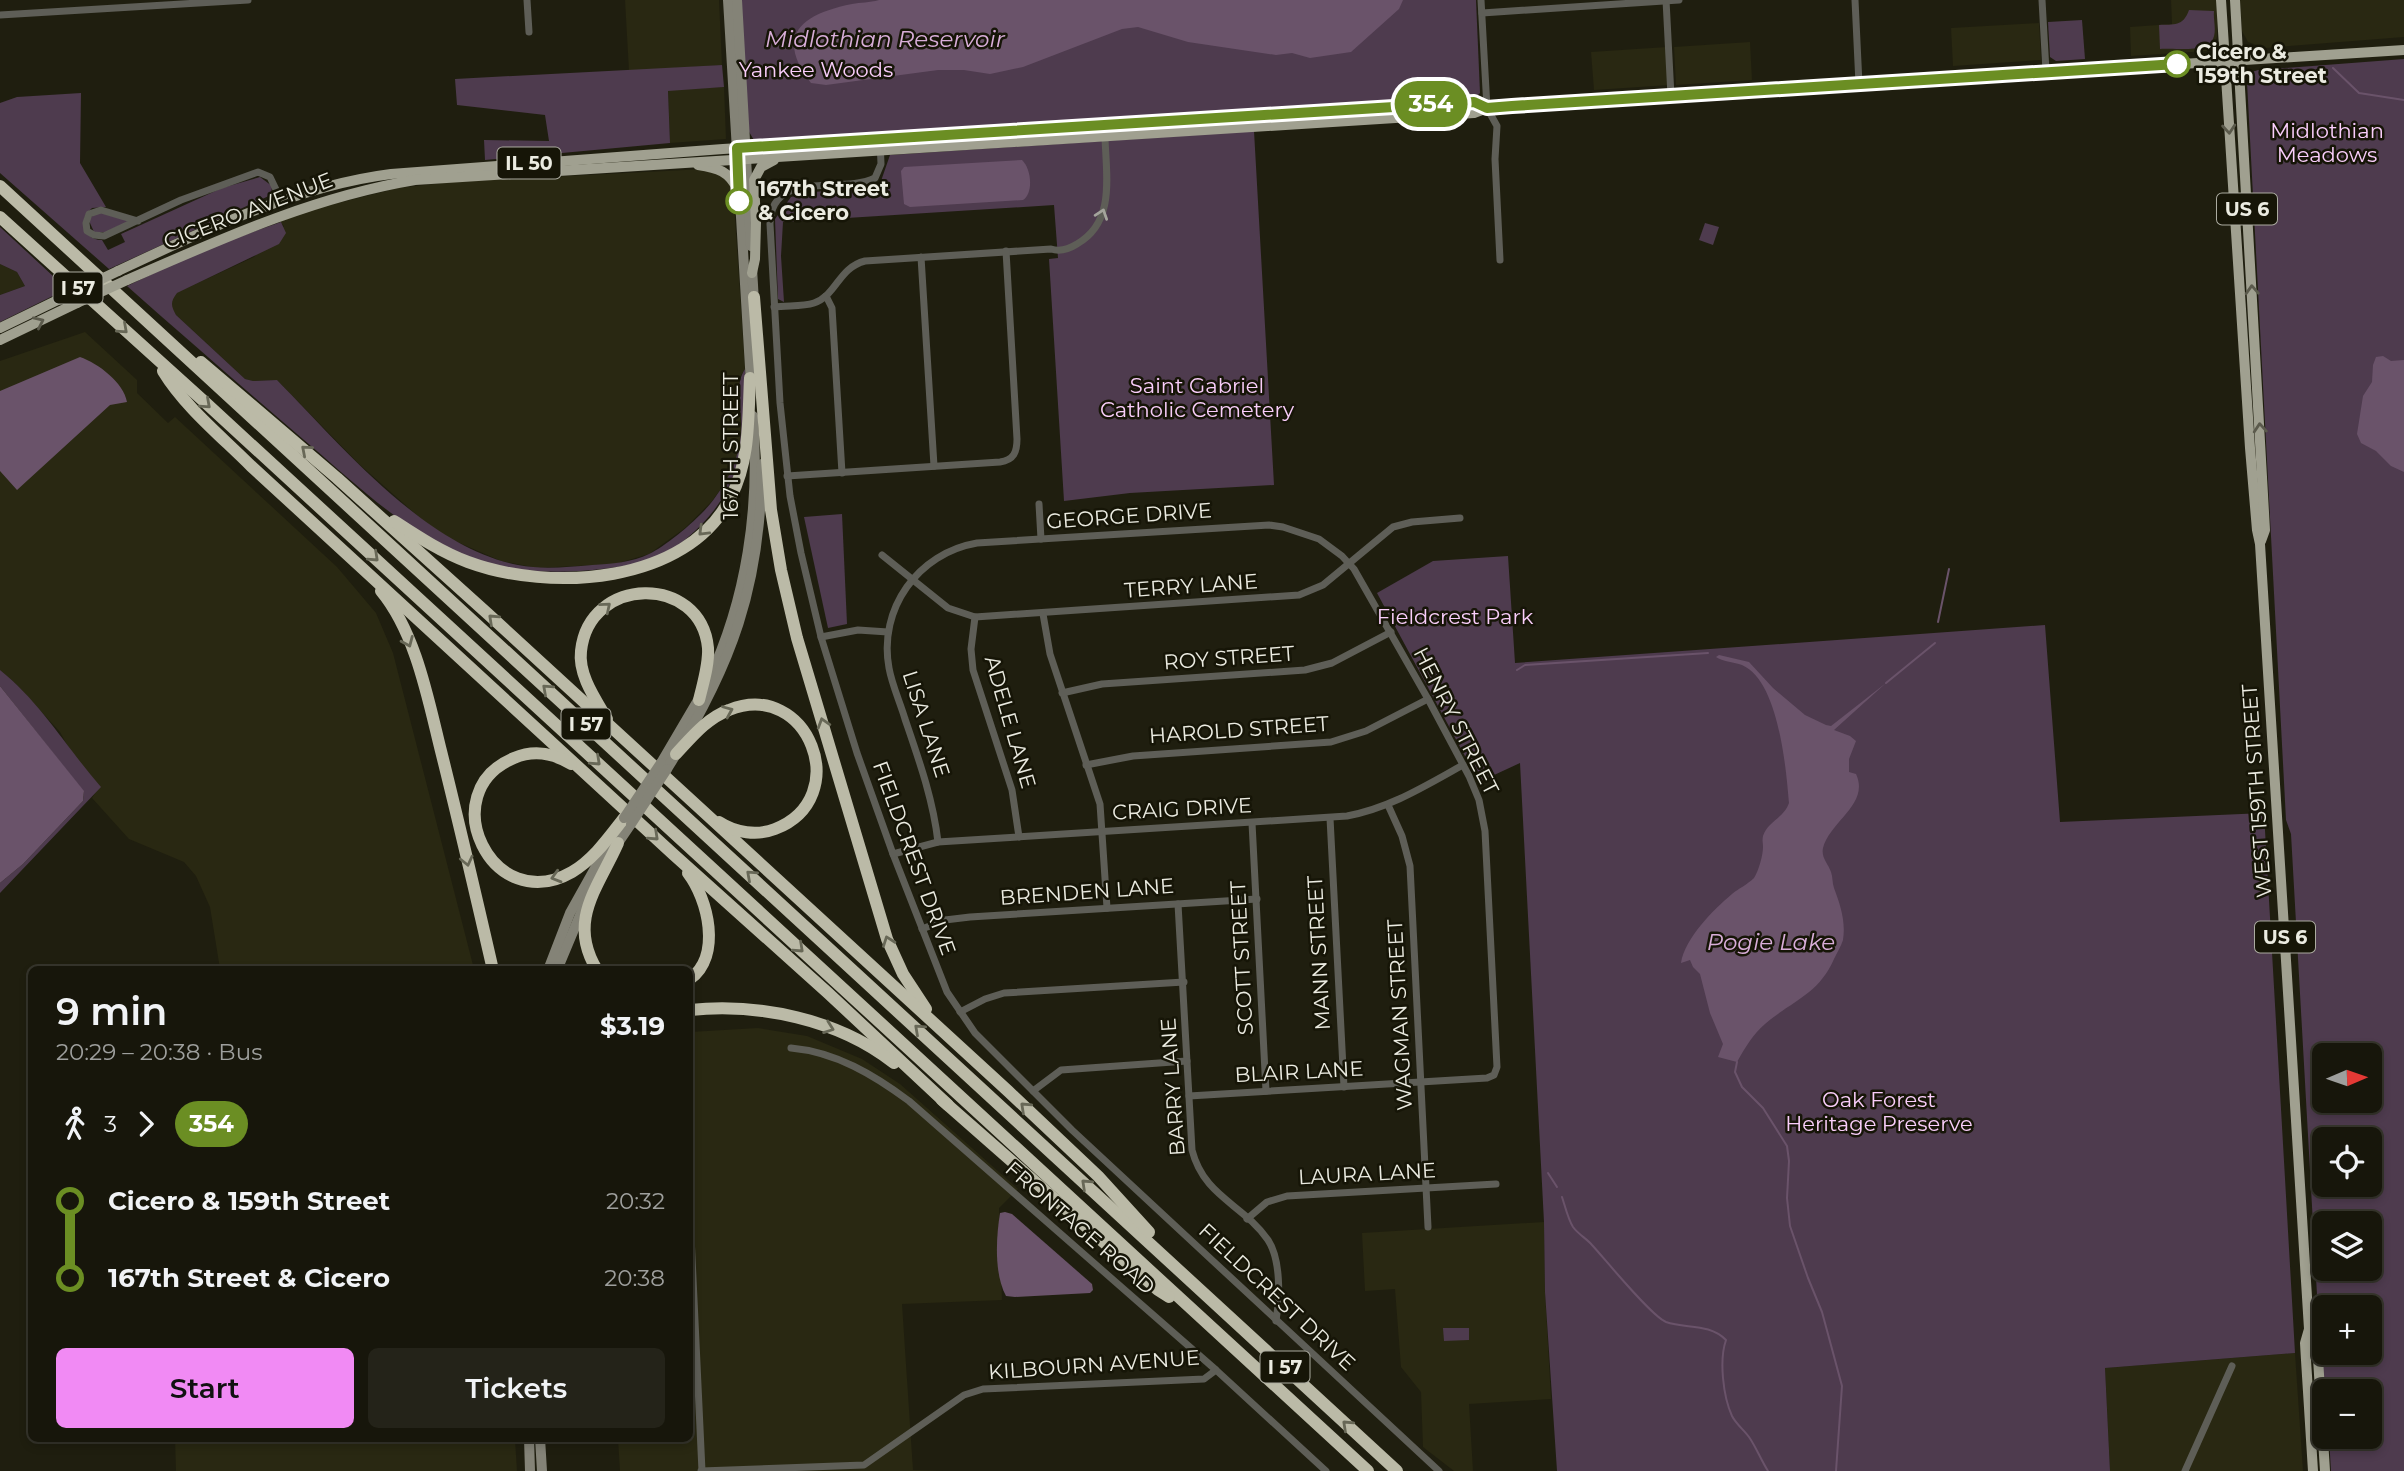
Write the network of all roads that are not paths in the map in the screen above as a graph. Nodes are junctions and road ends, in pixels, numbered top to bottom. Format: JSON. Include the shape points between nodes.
{"nodes":[{"id":1,"x":248,"y":0,"type":"edge"},
{"id":2,"x":527,"y":0,"type":"edge"},
{"id":3,"x":728,"y":0,"type":"edge"},
{"id":4,"x":737,"y":0,"type":"edge"},
{"id":5,"x":1481,"y":0,"type":"edge"},
{"id":6,"x":1666,"y":0,"type":"edge"},
{"id":7,"x":1679,"y":0,"type":"edge"},
{"id":8,"x":1855,"y":0,"type":"edge"},
{"id":9,"x":2042,"y":0,"type":"edge"},
{"id":10,"x":2221,"y":0,"type":"edge"},
{"id":11,"x":2235,"y":0,"type":"edge"},
{"id":12,"x":114,"y":4,"type":"edge"},
{"id":13,"x":1482,"y":13,"type":"junction"},
{"id":14,"x":0,"y":15,"type":"edge"},
{"id":15,"x":529,"y":32,"type":"dead end"},
{"id":16,"x":2404,"y":50,"type":"edge"},
{"id":17,"x":2238,"y":60,"type":"junction"},
{"id":18,"x":2225,"y":61,"type":"junction"},
{"id":19,"x":2046,"y":71,"type":"junction"},
{"id":20,"x":1860,"y":84,"type":"junction"},
{"id":21,"x":1671,"y":96,"type":"junction"},
{"id":22,"x":1487,"y":108,"type":"junction"},
{"id":23,"x":1105,"y":137,"type":"junction"},
{"id":24,"x":880,"y":146,"type":"junction"},
{"id":25,"x":742,"y":153,"type":"junction"},
{"id":26,"x":781,"y":157,"type":"junction"},
{"id":27,"x":678,"y":162,"type":"junction"},
{"id":28,"x":0,"y":186,"type":"edge"},
{"id":29,"x":738,"y":190,"type":"junction"},
{"id":30,"x":284,"y":207,"type":"junction"},
{"id":31,"x":0,"y":218,"type":"edge"},
{"id":32,"x":138,"y":221,"type":"junction"},
{"id":33,"x":1006,"y":251,"type":"junction"},
{"id":34,"x":921,"y":257,"type":"junction"},
{"id":35,"x":1500,"y":260,"type":"dead end"},
{"id":36,"x":752,"y":273,"type":"junction"},
{"id":37,"x":119,"y":296,"type":"junction"},
{"id":38,"x":826,"y":296,"type":"junction"},
{"id":39,"x":754,"y":297,"type":"junction"},
{"id":40,"x":774,"y":307,"type":"junction"},
{"id":41,"x":0,"y":328,"type":"edge"},
{"id":42,"x":0,"y":340,"type":"edge"},
{"id":43,"x":155,"y":358,"type":"junction"},
{"id":44,"x":750,"y":378,"type":"junction"},
{"id":45,"x":934,"y":466,"type":"junction"},
{"id":46,"x":842,"y":472,"type":"junction"},
{"id":47,"x":787,"y":476,"type":"junction"},
{"id":48,"x":337,"y":478,"type":"junction"},
{"id":49,"x":1039,"y":504,"type":"dead end"},
{"id":50,"x":1460,"y":518,"type":"dead end"},
{"id":51,"x":1041,"y":539,"type":"junction"},
{"id":52,"x":2260,"y":544,"type":"junction"},
{"id":53,"x":882,"y":555,"type":"dead end"},
{"id":54,"x":1348,"y":563,"type":"junction"},
{"id":55,"x":358,"y":564,"type":"junction"},
{"id":56,"x":912,"y":580,"type":"junction"},
{"id":57,"x":1043,"y":614,"type":"junction"},
{"id":58,"x":975,"y":617,"type":"junction"},
{"id":59,"x":888,"y":632,"type":"junction"},
{"id":60,"x":1391,"y":632,"type":"junction"},
{"id":61,"x":821,"y":637,"type":"junction"},
{"id":62,"x":1062,"y":693,"type":"junction"},
{"id":63,"x":1428,"y":699,"type":"junction"},
{"id":64,"x":699,"y":700,"type":"junction"},
{"id":65,"x":634,"y":748,"type":"junction"},
{"id":66,"x":676,"y":754,"type":"junction"},
{"id":67,"x":1086,"y":765,"type":"junction"},
{"id":68,"x":1463,"y":765,"type":"junction"},
{"id":69,"x":664,"y":766,"type":"junction"},
{"id":70,"x":600,"y":785,"type":"junction"},
{"id":71,"x":692,"y":802,"type":"junction"},
{"id":72,"x":1388,"y":805,"type":"junction"},
{"id":73,"x":1330,"y":818,"type":"junction"},
{"id":74,"x":628,"y":821,"type":"junction"},
{"id":75,"x":1252,"y":823,"type":"junction"},
{"id":76,"x":1103,"y":831,"type":"junction"},
{"id":77,"x":1019,"y":837,"type":"junction"},
{"id":78,"x":938,"y":842,"type":"junction"},
{"id":79,"x":618,"y":843,"type":"junction"},
{"id":80,"x":673,"y":854,"type":"junction"},
{"id":81,"x":893,"y":854,"type":"junction"},
{"id":82,"x":1256,"y":899,"type":"junction"},
{"id":83,"x":1178,"y":904,"type":"junction"},
{"id":84,"x":1107,"y":908,"type":"junction"},
{"id":85,"x":922,"y":929,"type":"junction"},
{"id":86,"x":492,"y":966,"type":"edge"},
{"id":87,"x":550,"y":966,"type":"edge"},
{"id":88,"x":559,"y":966,"type":"edge"},
{"id":89,"x":595,"y":966,"type":"edge"},
{"id":90,"x":693,"y":976,"type":"edge"},
{"id":91,"x":1184,"y":982,"type":"junction"},
{"id":92,"x":693,"y":1010,"type":"edge"},
{"id":93,"x":960,"y":1012,"type":"junction"},
{"id":94,"x":951,"y":1039,"type":"junction"},
{"id":95,"x":791,"y":1048,"type":"dead end"},
{"id":96,"x":1188,"y":1061,"type":"junction"},
{"id":97,"x":1494,"y":1075,"type":"joint"},
{"id":98,"x":1421,"y":1082,"type":"junction"},
{"id":99,"x":1344,"y":1087,"type":"junction"},
{"id":100,"x":1033,"y":1091,"type":"junction"},
{"id":101,"x":1266,"y":1091,"type":"junction"},
{"id":102,"x":1189,"y":1096,"type":"junction"},
{"id":103,"x":948,"y":1105,"type":"junction"},
{"id":104,"x":1496,"y":1184,"type":"dead end"},
{"id":105,"x":1427,"y":1188,"type":"junction"},
{"id":106,"x":1247,"y":1219,"type":"junction"},
{"id":107,"x":1428,"y":1227,"type":"dead end"},
{"id":108,"x":1171,"y":1264,"type":"junction"},
{"id":109,"x":693,"y":1284,"type":"edge"},
{"id":110,"x":1200,"y":1316,"type":"junction"},
{"id":111,"x":1276,"y":1321,"type":"junction"},
{"id":112,"x":2309,"y":1329,"type":"junction"},
{"id":113,"x":2232,"y":1366,"type":"dead end"},
{"id":114,"x":1216,"y":1370,"type":"junction"},
{"id":115,"x":529,"y":1442,"type":"edge"},
{"id":116,"x":540,"y":1442,"type":"edge"},
{"id":117,"x":530,"y":1471,"type":"edge"},
{"id":118,"x":542,"y":1471,"type":"edge"},
{"id":119,"x":701,"y":1471,"type":"edge"},
{"id":120,"x":1326,"y":1471,"type":"edge"},
{"id":121,"x":1368,"y":1471,"type":"edge"},
{"id":122,"x":1397,"y":1471,"type":"edge"},
{"id":123,"x":1439,"y":1471,"type":"edge"},
{"id":124,"x":2185,"y":1471,"type":"edge"},
{"id":125,"x":2313,"y":1471,"type":"edge"},
{"id":126,"x":2325,"y":1471,"type":"edge"}],
"edges":[{"from":1,"to":12,"type":"street"},
{"from":2,"to":15,"type":"street"},
{"from":3,"to":25,"type":"main road","name":"167TH STREET"},
{"from":4,"to":25,"type":"main road","name":"167TH STREET"},
{"from":5,"to":13,"type":"street"},
{"from":6,"to":7,"type":"street"},
{"from":6,"to":13,"type":"street"},
{"from":6,"to":21,"type":"street"},
{"from":8,"to":20,"type":"street"},
{"from":9,"to":19,"type":"street"},
{"from":10,"to":18,"type":"main road","name":"WEST 159TH STREET","number":"US 6"},
{"from":11,"to":17,"type":"main road","name":"WEST 159TH STREET","number":"US 6"},
{"from":12,"to":14,"type":"street"},
{"from":13,"to":22,"type":"street"},
{"from":16,"to":17,"type":"main road","name":"CICERO AVENUE","number":"IL 50"},
{"from":17,"to":18,"type":"main road","name":"CICERO AVENUE","number":"IL 50"},
{"from":52,"to":17,"type":"main road","name":"WEST 159TH STREET","number":"US 6","one_way":true,"via":[[2265,530]]},
{"from":18,"to":19,"type":"main road","name":"CICERO AVENUE","number":"IL 50"},
{"from":18,"to":52,"type":"main road","name":"WEST 159TH STREET","number":"US 6","one_way":true},
{"from":19,"to":20,"type":"main road","name":"CICERO AVENUE","number":"IL 50"},
{"from":20,"to":21,"type":"main road","name":"CICERO AVENUE","number":"IL 50"},
{"from":21,"to":22,"type":"main road","name":"CICERO AVENUE","number":"IL 50"},
{"from":22,"to":23,"type":"main road","name":"CICERO AVENUE","number":"IL 50","via":[[1474,113]]},
{"from":22,"to":24,"type":"main road","name":"CICERO AVENUE","number":"IL 50","via":[[1474,102]]},
{"from":22,"to":35,"type":"street","via":[[1497,126]]},
{"from":23,"to":24,"type":"main road","name":"CICERO AVENUE","number":"IL 50"},
{"from":33,"to":23,"type":"street","one_way":true,"via":[[1066,249],[1098,226],[1106,204]]},
{"from":24,"to":25,"type":"main road","name":"CICERO AVENUE","number":"IL 50"},
{"from":24,"to":26,"type":"main road","name":"CICERO AVENUE","number":"IL 50"},
{"from":24,"to":40,"type":"street","name":"FIELDCREST DRIVE","via":[[879,172],[868,182],[791,190],[776,201],[770,224]]},
{"from":25,"to":26,"type":"main road","name":"CICERO AVENUE","number":"IL 50"},
{"from":25,"to":27,"type":"main road","name":"CICERO AVENUE","number":"IL 50"},
{"from":25,"to":29,"type":"main road","name":"167TH STREET"},
{"from":25,"to":30,"type":"main road","name":"CICERO AVENUE","number":"IL 50","via":[[402,172],[368,177]]},
{"from":25,"to":36,"type":"main road","name":"167TH STREET"},
{"from":26,"to":36,"type":"main road","via":[[761,167],[754,180]]},
{"from":27,"to":29,"type":"main road","via":[[722,168]]},
{"from":27,"to":30,"type":"main road","name":"CICERO AVENUE","number":"IL 50","via":[[415,180]]},
{"from":28,"to":37,"type":"highway","number":"I 57"},
{"from":29,"to":44,"type":"main road","name":"167TH STREET"},
{"from":30,"to":32,"type":"street","via":[[270,177],[258,172],[207,189]]},
{"from":30,"to":41,"type":"main road","name":"CICERO AVENUE","number":"IL 50","bridge":true,"via":[[222,222]]},
{"from":42,"to":30,"type":"main road","name":"CICERO AVENUE","number":"IL 50","one_way":true,"bridge":true},
{"from":31,"to":43,"type":"highway","number":"I 57","one_way":true},
{"from":32,"to":32,"type":"street","via":[[104,236],[87,231],[86,223],[89,214],[101,210]]},
{"from":33,"to":34,"type":"street"},
{"from":33,"to":45,"type":"street","via":[[1016,452],[1000,462]]},
{"from":34,"to":38,"type":"street","via":[[856,263]]},
{"from":34,"to":45,"type":"street"},
{"from":36,"to":39,"type":"main road","name":"167TH STREET"},
{"from":48,"to":37,"type":"highway","one_way":true},
{"from":108,"to":37,"type":"highway","number":"I 57","one_way":true},
{"from":38,"to":40,"type":"street","via":[[807,304]]},
{"from":38,"to":46,"type":"street","via":[[832,309]]},
{"from":39,"to":66,"type":"main road","name":"167TH STREET","via":[[763,433],[754,563],[731,648],[706,704]]},
{"from":94,"to":39,"type":"highway","one_way":true,"via":[[914,992],[887,940],[797,638],[771,510]]},
{"from":40,"to":47,"type":"street","name":"FIELDCREST DRIVE"},
{"from":43,"to":55,"type":"highway","via":[[170,383],[208,424]]},
{"from":43,"to":110,"type":"highway","number":"I 57","one_way":true},
{"from":44,"to":48,"type":"highway","one_way":true,"via":[[746,454],[730,500],[702,535],[680,550],[622,573],[587,578],[533,576],[468,562],[385,516]]},
{"from":44,"to":64,"type":"main road","name":"167TH STREET","via":[[754,495],[746,562],[724,645]]},
{"from":45,"to":46,"type":"street"},
{"from":46,"to":47,"type":"street"},
{"from":47,"to":61,"type":"street","name":"FIELDCREST DRIVE"},
{"from":65,"to":48,"type":"highway","one_way":true},
{"from":49,"to":51,"type":"street"},
{"from":50,"to":54,"type":"street","name":"TERRY LANE","via":[[1393,527]]},
{"from":51,"to":54,"type":"street","name":"GEORGE DRIVE","via":[[1269,525],[1319,539]]},
{"from":51,"to":56,"type":"street","name":"GEORGE DRIVE","via":[[967,545],[932,561]]},
{"from":52,"to":112,"type":"main road","name":"WEST 159TH STREET","number":"US 6"},
{"from":53,"to":56,"type":"street","name":"TERRY LANE"},
{"from":54,"to":57,"type":"street","name":"TERRY LANE","via":[[1323,585],[1299,595]]},
{"from":54,"to":60,"type":"street","name":"HENRY STREET"},
{"from":55,"to":70,"type":"highway"},
{"from":55,"to":86,"type":"highway","one_way":true,"via":[[384,595],[419,667]]},
{"from":56,"to":58,"type":"street","name":"TERRY LANE","via":[[948,608]]},
{"from":56,"to":59,"type":"street","name":"LISA LANE","via":[[895,607]]},
{"from":57,"to":58,"type":"street","name":"TERRY LANE"},
{"from":57,"to":62,"type":"street","via":[[1047,646]]},
{"from":58,"to":77,"type":"street","name":"ADELE LANE","via":[[973,670],[1012,790]]},
{"from":59,"to":61,"type":"street","via":[[858,630]]},
{"from":59,"to":78,"type":"street","name":"LISA LANE","via":[[889,668],[929,790]]},
{"from":60,"to":62,"type":"street","name":"ROY STREET","via":[[1332,663],[1304,670],[1102,684]]},
{"from":60,"to":63,"type":"street","name":"HENRY STREET"},
{"from":61,"to":81,"type":"street","name":"FIELDCREST DRIVE"},
{"from":62,"to":67,"type":"street"},
{"from":63,"to":67,"type":"street","name":"HAROLD STREET","via":[[1366,731],[1331,742],[1133,756]]},
{"from":63,"to":68,"type":"street","name":"HENRY STREET"},
{"from":65,"to":64,"type":"highway","one_way":true,"via":[[608,721],[584,674],[580,652],[585,635],[592,619],[607,604],[641,592],[677,600],[692,613],[708,646]]},
{"from":64,"to":69,"type":"main road","name":"167TH STREET"},
{"from":65,"to":71,"type":"highway"},
{"from":66,"to":69,"type":"main road","name":"167TH STREET"},
{"from":66,"to":71,"type":"highway","one_way":true,"via":[[713,719],[751,705],[787,714],[814,749],[817,774],[810,799],[798,815],[780,827],[760,832],[736,830]]},
{"from":67,"to":76,"type":"street","via":[[1100,804]]},
{"from":68,"to":72,"type":"street","name":"CRAIG DRIVE"},
{"from":68,"to":97,"type":"street","name":"HENRY STREET","via":[[1479,800],[1485,831]]},
{"from":69,"to":74,"type":"main road","name":"167TH STREET","bridge":true},
{"from":74,"to":70,"type":"highway","one_way":true,"via":[[587,861],[553,879],[512,876],[495,865],[481,846],[474,819],[477,799],[489,776],[507,762],[525,755],[551,755]]},
{"from":70,"to":80,"type":"highway","one_way":true},
{"from":71,"to":94,"type":"highway"},
{"from":72,"to":73,"type":"street","name":"CRAIG DRIVE"},
{"from":72,"to":98,"type":"street","name":"WAGMAN STREET","via":[[1410,866]]},
{"from":73,"to":75,"type":"street","name":"CRAIG DRIVE"},
{"from":73,"to":99,"type":"street","name":"MANN STREET"},
{"from":74,"to":79,"type":"main road","name":"167TH STREET"},
{"from":74,"to":87,"type":"main road","name":"167TH STREET","via":[[570,913]]},
{"from":75,"to":76,"type":"street","name":"CRAIG DRIVE"},
{"from":75,"to":82,"type":"street","name":"SCOTT STREET"},
{"from":76,"to":77,"type":"street","name":"CRAIG DRIVE"},
{"from":76,"to":84,"type":"street"},
{"from":77,"to":78,"type":"street","name":"CRAIG DRIVE"},
{"from":78,"to":81,"type":"street","name":"CRAIG DRIVE"},
{"from":79,"to":88,"type":"main road","name":"167TH STREET","via":[[578,916]]},
{"from":79,"to":89,"type":"highway","via":[[585,919],[583,936]]},
{"from":80,"to":90,"type":"highway","via":[[692,878],[708,916],[704,958]]},
{"from":80,"to":103,"type":"highway"},
{"from":81,"to":85,"type":"street","name":"FIELDCREST DRIVE"},
{"from":82,"to":83,"type":"street","name":"BRENDEN LANE"},
{"from":82,"to":101,"type":"street","name":"SCOTT STREET"},
{"from":83,"to":84,"type":"street","name":"BRENDEN LANE"},
{"from":83,"to":91,"type":"street","name":"BARRY LANE"},
{"from":84,"to":85,"type":"street","name":"BRENDEN LANE","via":[[970,917]]},
{"from":85,"to":93,"type":"street","name":"FIELDCREST DRIVE","via":[[942,982]]},
{"from":91,"to":93,"type":"street","via":[[1004,993]]},
{"from":91,"to":96,"type":"street","name":"BARRY LANE"},
{"from":92,"to":103,"type":"highway","one_way":true,"via":[[766,1011],[827,1027],[885,1055]]},
{"from":93,"to":100,"type":"street","name":"FIELDCREST DRIVE"},
{"from":108,"to":94,"type":"highway","one_way":true,"via":[[1098,1176]]},
{"from":95,"to":114,"type":"street","name":"FRONTAGE ROAD","via":[[847,1062],[909,1101]]},
{"from":96,"to":100,"type":"street","via":[[1061,1070]]},
{"from":96,"to":102,"type":"street","name":"BARRY LANE"},
{"from":97,"to":98,"type":"street","name":"BLAIR LANE"},
{"from":98,"to":99,"type":"street","name":"BLAIR LANE"},
{"from":98,"to":105,"type":"street","name":"WAGMAN STREET"},
{"from":99,"to":101,"type":"street","name":"BLAIR LANE"},
{"from":100,"to":111,"type":"street","name":"FIELDCREST DRIVE"},
{"from":101,"to":102,"type":"street","name":"BLAIR LANE"},
{"from":102,"to":106,"type":"street","name":"BARRY LANE","via":[[1196,1169]]},
{"from":103,"to":110,"type":"highway","via":[[1158,1290]]},
{"from":104,"to":105,"type":"street","name":"LAURA LANE"},
{"from":105,"to":106,"type":"street","name":"LAURA LANE","via":[[1282,1197],[1262,1205]]},
{"from":105,"to":107,"type":"street","name":"WAGMAN STREET"},
{"from":106,"to":111,"type":"street","name":"BARRY LANE","via":[[1268,1241],[1276,1263]]},
{"from":122,"to":108,"type":"highway","number":"I 57","one_way":true},
{"from":109,"to":119,"type":"street"},
{"from":110,"to":121,"type":"highway","number":"I 57"},
{"from":111,"to":123,"type":"street","name":"FIELDCREST DRIVE"},
{"from":112,"to":125,"type":"main road","name":"WEST 159TH STREET","number":"US 6","via":[[2305,1343]]},
{"from":112,"to":126,"type":"main road","name":"WEST 159TH STREET","number":"US 6","via":[[2317,1342]]},
{"from":113,"to":124,"type":"street"},
{"from":114,"to":119,"type":"street","name":"KILBOURN AVENUE","via":[[1204,1379],[983,1389],[964,1395],[864,1465]]},
{"from":114,"to":120,"type":"street","name":"FRONTAGE ROAD"},
{"from":115,"to":117,"type":"main road"},
{"from":116,"to":118,"type":"main road"}]}
